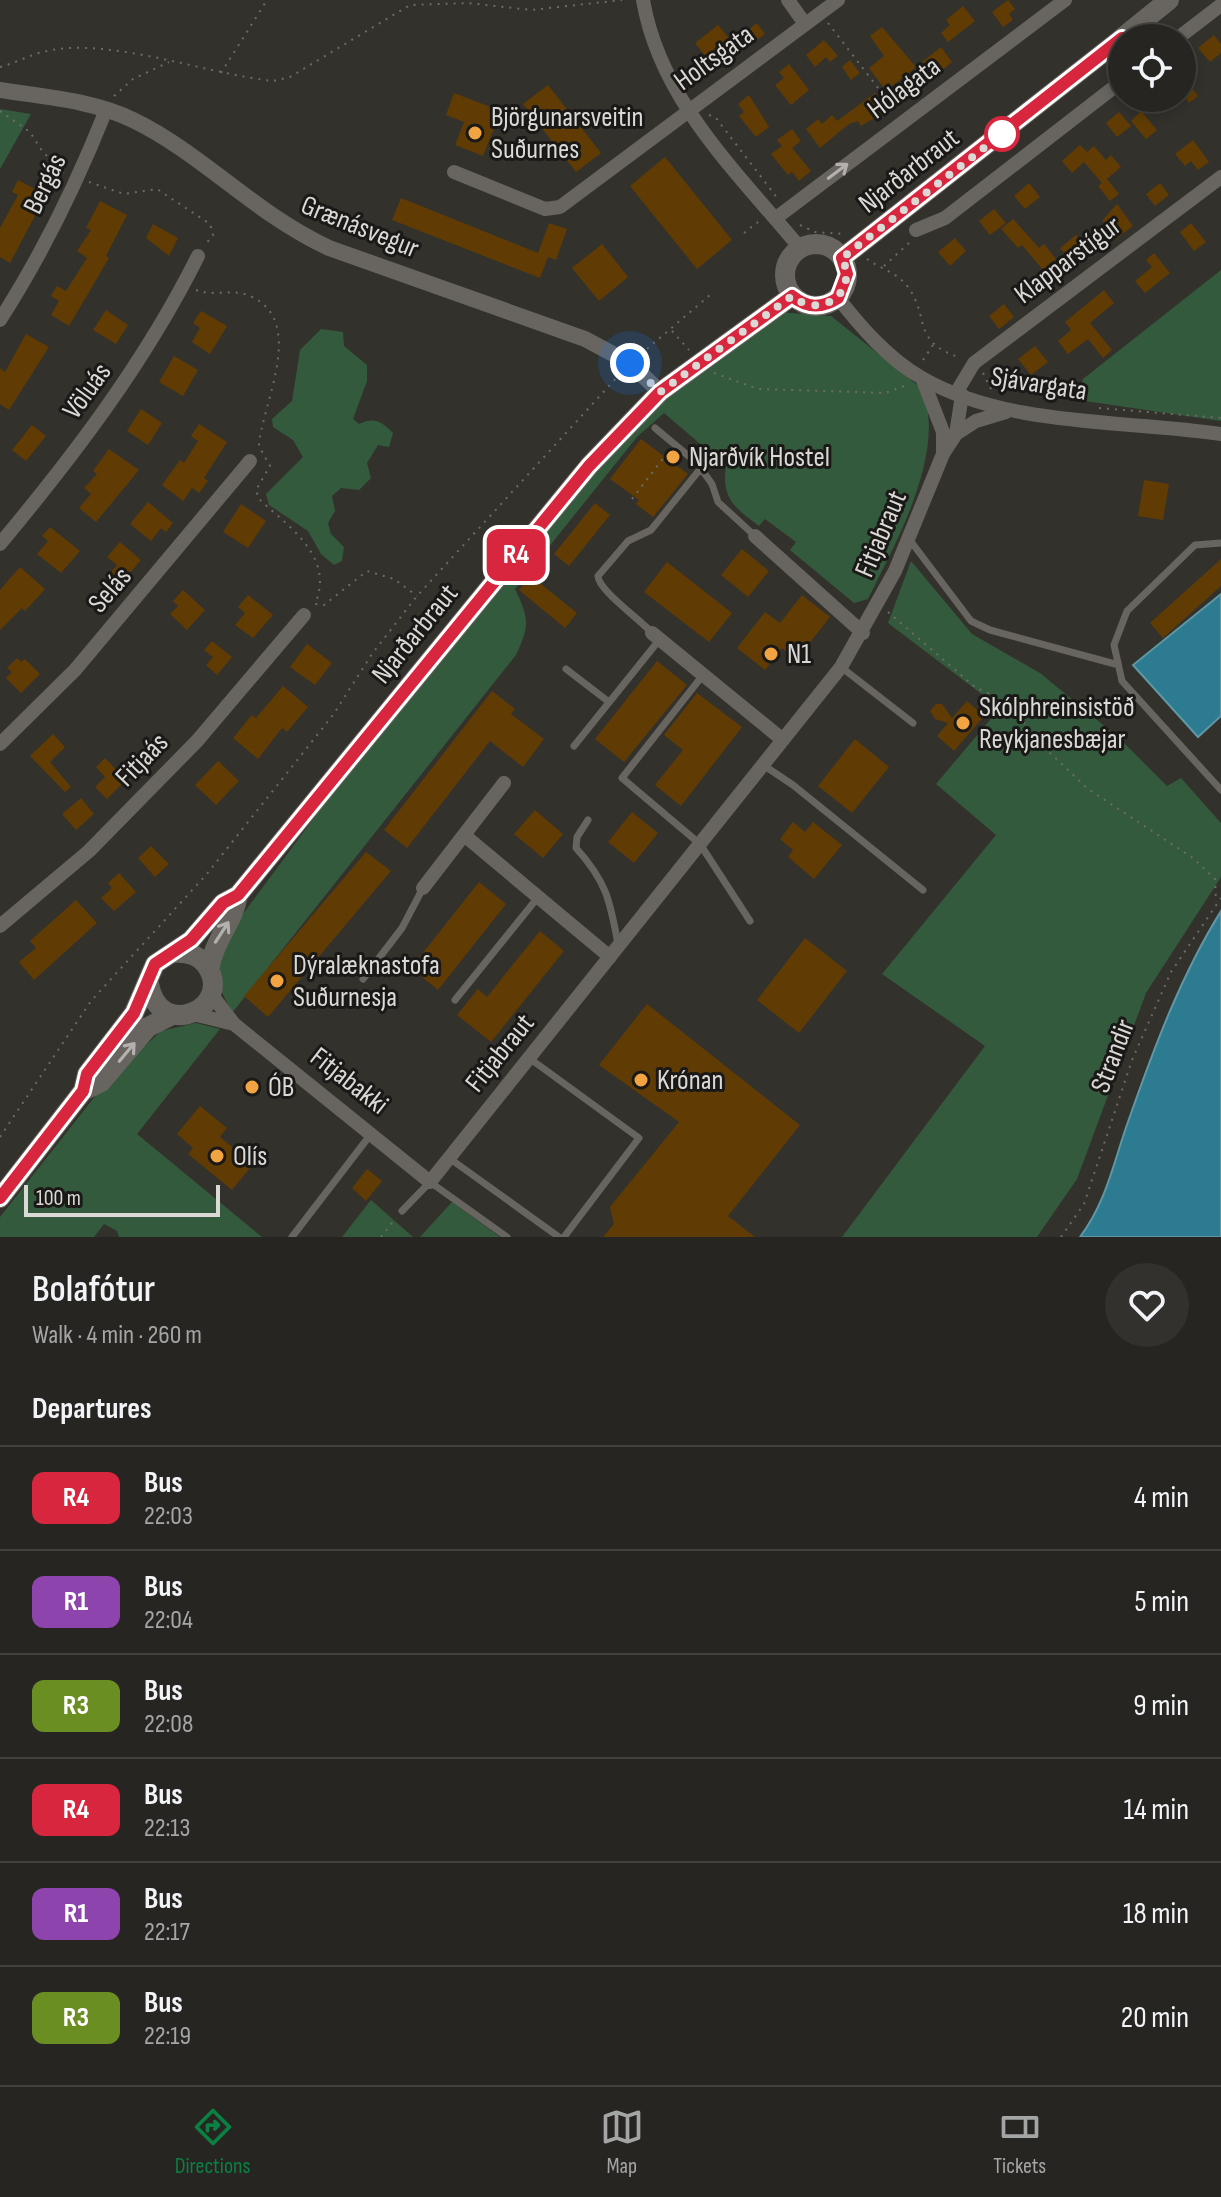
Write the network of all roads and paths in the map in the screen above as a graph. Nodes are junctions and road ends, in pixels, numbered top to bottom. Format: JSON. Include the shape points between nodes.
{"nodes":[{"id":1,"x":267,"y":0,"type":"edge"},
{"id":2,"x":622,"y":0,"type":"edge"},
{"id":3,"x":643,"y":0,"type":"edge"},
{"id":4,"x":788,"y":0,"type":"edge"},
{"id":5,"x":838,"y":0,"type":"edge"},
{"id":6,"x":1065,"y":0,"type":"edge"},
{"id":7,"x":1169,"y":0,"type":"edge"},
{"id":8,"x":1221,"y":5,"type":"edge"},
{"id":9,"x":820,"y":13,"type":"junction"},
{"id":10,"x":805,"y":24,"type":"junction"},
{"id":11,"x":1139,"y":24,"type":"edge"},
{"id":12,"x":1196,"y":24,"type":"edge"},
{"id":13,"x":1108,"y":49,"type":"edge"},
{"id":14,"x":171,"y":62,"type":"junction"},
{"id":15,"x":0,"y":67,"type":"edge"},
{"id":16,"x":221,"y":73,"type":"junction"},
{"id":17,"x":0,"y":90,"type":"edge"},
{"id":18,"x":1108,"y":92,"type":"edge"},
{"id":19,"x":693,"y":106,"type":"junction"},
{"id":20,"x":106,"y":110,"type":"junction"},
{"id":21,"x":0,"y":111,"type":"edge"},
{"id":22,"x":904,"y":121,"type":"junction"},
{"id":23,"x":454,"y":172,"type":"dead end"},
{"id":24,"x":1221,"y":177,"type":"edge"},
{"id":25,"x":79,"y":178,"type":"junction"},
{"id":26,"x":781,"y":214,"type":"junction"},
{"id":27,"x":916,"y":230,"type":"dead end"},
{"id":28,"x":800,"y":248,"type":"junction"},
{"id":29,"x":849,"y":252,"type":"junction"},
{"id":30,"x":198,"y":256,"type":"joint"},
{"id":31,"x":183,"y":285,"type":"junction"},
{"id":32,"x":710,"y":295,"type":"dead end"},
{"id":33,"x":792,"y":296,"type":"junction"},
{"id":34,"x":838,"y":298,"type":"junction"},
{"id":35,"x":0,"y":320,"type":"edge"},
{"id":36,"x":671,"y":330,"type":"junction"},
{"id":37,"x":934,"y":344,"type":"junction"},
{"id":38,"x":630,"y":363,"type":"junction"},
{"id":39,"x":700,"y":363,"type":"junction"},
{"id":40,"x":974,"y":363,"type":"junction"},
{"id":41,"x":918,"y":375,"type":"junction"},
{"id":42,"x":660,"y":392,"type":"junction"},
{"id":43,"x":994,"y":393,"type":"dead end"},
{"id":44,"x":959,"y":394,"type":"junction"},
{"id":45,"x":1094,"y":409,"type":"dead end"},
{"id":46,"x":1012,"y":410,"type":"junction"},
{"id":47,"x":1221,"y":418,"type":"edge"},
{"id":48,"x":655,"y":428,"type":"dead end"},
{"id":49,"x":949,"y":433,"type":"junction"},
{"id":50,"x":1221,"y":434,"type":"edge"},
{"id":51,"x":675,"y":444,"type":"junction"},
{"id":52,"x":250,"y":461,"type":"dead end"},
{"id":53,"x":701,"y":468,"type":"junction"},
{"id":54,"x":632,"y":499,"type":"dead end"},
{"id":55,"x":755,"y":536,"type":"joint"},
{"id":56,"x":909,"y":539,"type":"junction"},
{"id":57,"x":1221,"y":543,"type":"edge"},
{"id":58,"x":0,"y":544,"type":"edge"},
{"id":59,"x":417,"y":596,"type":"junction"},
{"id":60,"x":880,"y":602,"type":"junction"},
{"id":61,"x":304,"y":615,"type":"dead end"},
{"id":62,"x":863,"y":633,"type":"junction"},
{"id":63,"x":656,"y":636,"type":"junction"},
{"id":64,"x":1115,"y":664,"type":"junction"},
{"id":65,"x":841,"y":667,"type":"junction"},
{"id":66,"x":566,"y":669,"type":"dead end"},
{"id":67,"x":704,"y":674,"type":"junction"},
{"id":68,"x":609,"y":702,"type":"junction"},
{"id":69,"x":913,"y":723,"type":"dead end"},
{"id":70,"x":783,"y":740,"type":"junction"},
{"id":71,"x":0,"y":744,"type":"edge"},
{"id":72,"x":574,"y":746,"type":"dead end"},
{"id":73,"x":763,"y":765,"type":"junction"},
{"id":74,"x":504,"y":783,"type":"dead end"},
{"id":75,"x":1221,"y":790,"type":"edge"},
{"id":76,"x":588,"y":820,"type":"dead end"},
{"id":77,"x":464,"y":835,"type":"junction"},
{"id":78,"x":700,"y":844,"type":"junction"},
{"id":79,"x":423,"y":888,"type":"joint"},
{"id":80,"x":923,"y":890,"type":"dead end"},
{"id":81,"x":238,"y":895,"type":"junction"},
{"id":82,"x":539,"y":896,"type":"junction"},
{"id":83,"x":1221,"y":898,"type":"edge"},
{"id":84,"x":1216,"y":902,"type":"junction"},
{"id":85,"x":750,"y":921,"type":"dead end"},
{"id":86,"x":0,"y":926,"type":"edge"},
{"id":87,"x":614,"y":951,"type":"junction"},
{"id":88,"x":173,"y":953,"type":"junction"},
{"id":89,"x":209,"y":970,"type":"junction"},
{"id":90,"x":363,"y":979,"type":"dead end"},
{"id":91,"x":149,"y":984,"type":"junction"},
{"id":92,"x":211,"y":994,"type":"junction"},
{"id":93,"x":455,"y":1000,"type":"dead end"},
{"id":94,"x":183,"y":1014,"type":"junction"},
{"id":95,"x":234,"y":1024,"type":"junction"},
{"id":96,"x":529,"y":1058,"type":"junction"},
{"id":97,"x":83,"y":1091,"type":"junction"},
{"id":98,"x":373,"y":1133,"type":"junction"},
{"id":99,"x":0,"y":1137,"type":"edge"},
{"id":100,"x":449,"y":1158,"type":"junction"},
{"id":101,"x":430,"y":1182,"type":"junction"},
{"id":102,"x":0,"y":1198,"type":"edge"},
{"id":103,"x":402,"y":1211,"type":"joint"},
{"id":104,"x":292,"y":1237,"type":"edge"},
{"id":105,"x":381,"y":1237,"type":"edge"},
{"id":106,"x":507,"y":1237,"type":"edge"},
{"id":107,"x":561,"y":1237,"type":"edge"},
{"id":108,"x":1061,"y":1237,"type":"edge"}],
"edges":[{"from":1,"to":16,"type":"path"},
{"from":2,"to":16,"type":"path","via":[[531,10],[468,3],[410,5],[290,77],[273,81]]},
{"from":3,"to":19,"type":"street","via":[[659,61]]},
{"from":4,"to":10,"type":"street"},
{"from":5,"to":9,"type":"street","name":"Holtsgata"},
{"from":6,"to":22,"type":"street","name":"Hólagata"},
{"from":7,"to":11,"type":"main road","name":"Njarðarbraut"},
{"from":8,"to":12,"type":"street"},
{"from":9,"to":10,"type":"street","name":"Holtsgata"},
{"from":9,"to":22,"type":"path"},
{"from":10,"to":19,"type":"street","name":"Holtsgata"},
{"from":13,"to":29,"type":"main road","name":"Njarðarbraut"},
{"from":14,"to":15,"type":"path","via":[[74,49],[47,50]]},
{"from":14,"to":16,"type":"path"},
{"from":14,"to":20,"type":"path","via":[[133,79]]},
{"from":17,"to":20,"type":"street","name":"Grænásvegur"},
{"from":18,"to":27,"type":"street","via":[[945,218]]},
{"from":19,"to":23,"type":"street","name":"Holtsgata","via":[[560,207],[551,209]]},
{"from":19,"to":26,"type":"street"},
{"from":19,"to":26,"type":"path","via":[[716,118]]},
{"from":20,"to":25,"type":"street","name":"Bergás"},
{"from":20,"to":38,"type":"street","name":"Grænásvegur","via":[[168,141],[293,231],[585,339]]},
{"from":21,"to":25,"type":"path","via":[[30,132],[55,167]]},
{"from":26,"to":22,"type":"street","name":"Hólagata","one_way":true},
{"from":24,"to":40,"type":"street","name":"Klapparstígur"},
{"from":25,"to":30,"type":"path","via":[[124,194],[157,189],[210,224],[213,235]]},
{"from":25,"to":35,"type":"street","name":"Bergás"},
{"from":26,"to":28,"type":"street"},
{"from":26,"to":29,"type":"path","via":[[802,227],[844,234]]},
{"from":28,"to":29,"type":"main road","via":[[808,244]]},
{"from":28,"to":33,"type":"main road","via":[[785,270]]},
{"from":29,"to":34,"type":"main road"},
{"from":29,"to":37,"type":"path","via":[[906,284],[922,330]]},
{"from":30,"to":31,"type":"street","name":"Völuás"},
{"from":31,"to":58,"type":"street","name":"Völuás","via":[[136,367],[64,468]]},
{"from":31,"to":59,"type":"path","via":[[208,295],[246,294],[274,322],[279,345],[276,375],[259,446],[270,466],[256,490],[315,554],[321,577],[315,604],[324,605],[367,571],[394,579]]},
{"from":32,"to":36,"type":"path"},
{"from":33,"to":34,"type":"main road","via":[[809,306]]},
{"from":33,"to":39,"type":"main road","name":"Njarðarbraut"},
{"from":34,"to":41,"type":"street","name":"Sjávargata","via":[[860,326]]},
{"from":36,"to":38,"type":"path"},
{"from":36,"to":39,"type":"path"},
{"from":37,"to":40,"type":"path"},
{"from":37,"to":41,"type":"path"},
{"from":38,"to":42,"type":"street","name":"Grænásvegur"},
{"from":38,"to":59,"type":"path"},
{"from":39,"to":41,"type":"path","via":[[758,389],[885,393]]},
{"from":39,"to":42,"type":"main road","name":"Njarðarbraut"},
{"from":40,"to":43,"type":"path"},
{"from":40,"to":44,"type":"street","name":"Klapparstígur"},
{"from":41,"to":44,"type":"street","name":"Sjávargata"},
{"from":41,"to":49,"type":"street"},
{"from":42,"to":81,"type":"main road","name":"Njarðarbraut","via":[[589,466]]},
{"from":44,"to":46,"type":"street","name":"Sjávargata"},
{"from":44,"to":49,"type":"street","name":"Fitjabraut"},
{"from":45,"to":47,"type":"path"},
{"from":46,"to":49,"type":"street"},
{"from":46,"to":50,"type":"street","name":"Sjávargata"},
{"from":48,"to":51,"type":"lane"},
{"from":49,"to":56,"type":"street","name":"Fitjabraut"},
{"from":51,"to":53,"type":"lane"},
{"from":51,"to":54,"type":"path"},
{"from":52,"to":71,"type":"street","name":"Selás","via":[[75,670]]},
{"from":53,"to":55,"type":"lane","via":[[718,502]]},
{"from":53,"to":63,"type":"lane","via":[[651,530],[628,541],[598,576],[601,587]]},
{"from":55,"to":62,"type":"street","name":"Fitjabraut"},
{"from":56,"to":60,"type":"street","name":"Fitjabraut"},
{"from":56,"to":64,"type":"lane","via":[[971,621]]},
{"from":57,"to":64,"type":"lane","via":[[1195,545],[1127,611],[1114,645]]},
{"from":59,"to":99,"type":"path","via":[[333,715],[206,875],[91,1001]]},
{"from":60,"to":62,"type":"street","name":"Fitjabraut"},
{"from":60,"to":84,"type":"path","via":[[902,628],[975,687],[1006,702],[1088,789],[1211,873]]},
{"from":61,"to":86,"type":"street","name":"Fitjaás","via":[[176,763],[89,851]]},
{"from":62,"to":65,"type":"street","name":"Fitjabraut"},
{"from":63,"to":67,"type":"street"},
{"from":63,"to":68,"type":"lane"},
{"from":64,"to":75,"type":"lane","via":[[1122,681]]},
{"from":65,"to":69,"type":"lane"},
{"from":65,"to":70,"type":"street","name":"Fitjabraut"},
{"from":66,"to":68,"type":"lane"},
{"from":67,"to":70,"type":"street"},
{"from":67,"to":78,"type":"lane","via":[[622,778]]},
{"from":68,"to":72,"type":"lane"},
{"from":70,"to":73,"type":"street","name":"Fitjabraut"},
{"from":73,"to":78,"type":"street","name":"Fitjabraut"},
{"from":73,"to":80,"type":"lane"},
{"from":74,"to":77,"type":"street"},
{"from":76,"to":87,"type":"lane","via":[[576,848],[599,873],[608,893]]},
{"from":77,"to":79,"type":"street"},
{"from":77,"to":82,"type":"street"},
{"from":78,"to":85,"type":"lane"},
{"from":78,"to":87,"type":"street","name":"Fitjabraut"},
{"from":79,"to":90,"type":"lane","via":[[402,928]]},
{"from":81,"to":88,"type":"main road","name":"Njarðarbraut","via":[[223,903]]},
{"from":89,"to":81,"type":"main road","name":"Njarðarbraut","one_way":true,"via":[[213,945],[235,911]]},
{"from":82,"to":87,"type":"street"},
{"from":82,"to":93,"type":"lane"},
{"from":83,"to":84,"type":"path","name":"Strandir"},
{"from":84,"to":108,"type":"path","name":"Strandir","via":[[1171,972],[1132,1060],[1084,1204]]},
{"from":87,"to":96,"type":"street","name":"Fitjabraut"},
{"from":88,"to":89,"type":"main road","via":[[194,955]]},
{"from":88,"to":91,"type":"main road","name":"Njarðarbraut","via":[[155,964]]},
{"from":89,"to":92,"type":"main road","name":"Njarðarbraut"},
{"from":91,"to":94,"type":"main road","via":[[155,1003]]},
{"from":91,"to":97,"type":"main road","name":"Njarðarbraut","via":[[134,1013],[87,1074]]},
{"from":92,"to":94,"type":"main road","name":"Njarðarbraut"},
{"from":92,"to":95,"type":"street","name":"Fitjabakki"},
{"from":94,"to":95,"type":"street","name":"Fitjabakki"},
{"from":97,"to":94,"type":"main road","name":"Njarðarbraut","one_way":true,"via":[[101,1082],[148,1027]]},
{"from":95,"to":98,"type":"street","name":"Fitjabakki"},
{"from":96,"to":100,"type":"street","name":"Fitjabraut"},
{"from":96,"to":107,"type":"lane","via":[[639,1138]]},
{"from":97,"to":102,"type":"main road","name":"Njarðarbraut"},
{"from":98,"to":101,"type":"street","name":"Fitjabakki"},
{"from":98,"to":104,"type":"lane"},
{"from":100,"to":101,"type":"street","name":"Fitjabraut"},
{"from":100,"to":107,"type":"lane"},
{"from":101,"to":103,"type":"lane"},
{"from":101,"to":106,"type":"lane"},
{"from":103,"to":105,"type":"path"}]}
